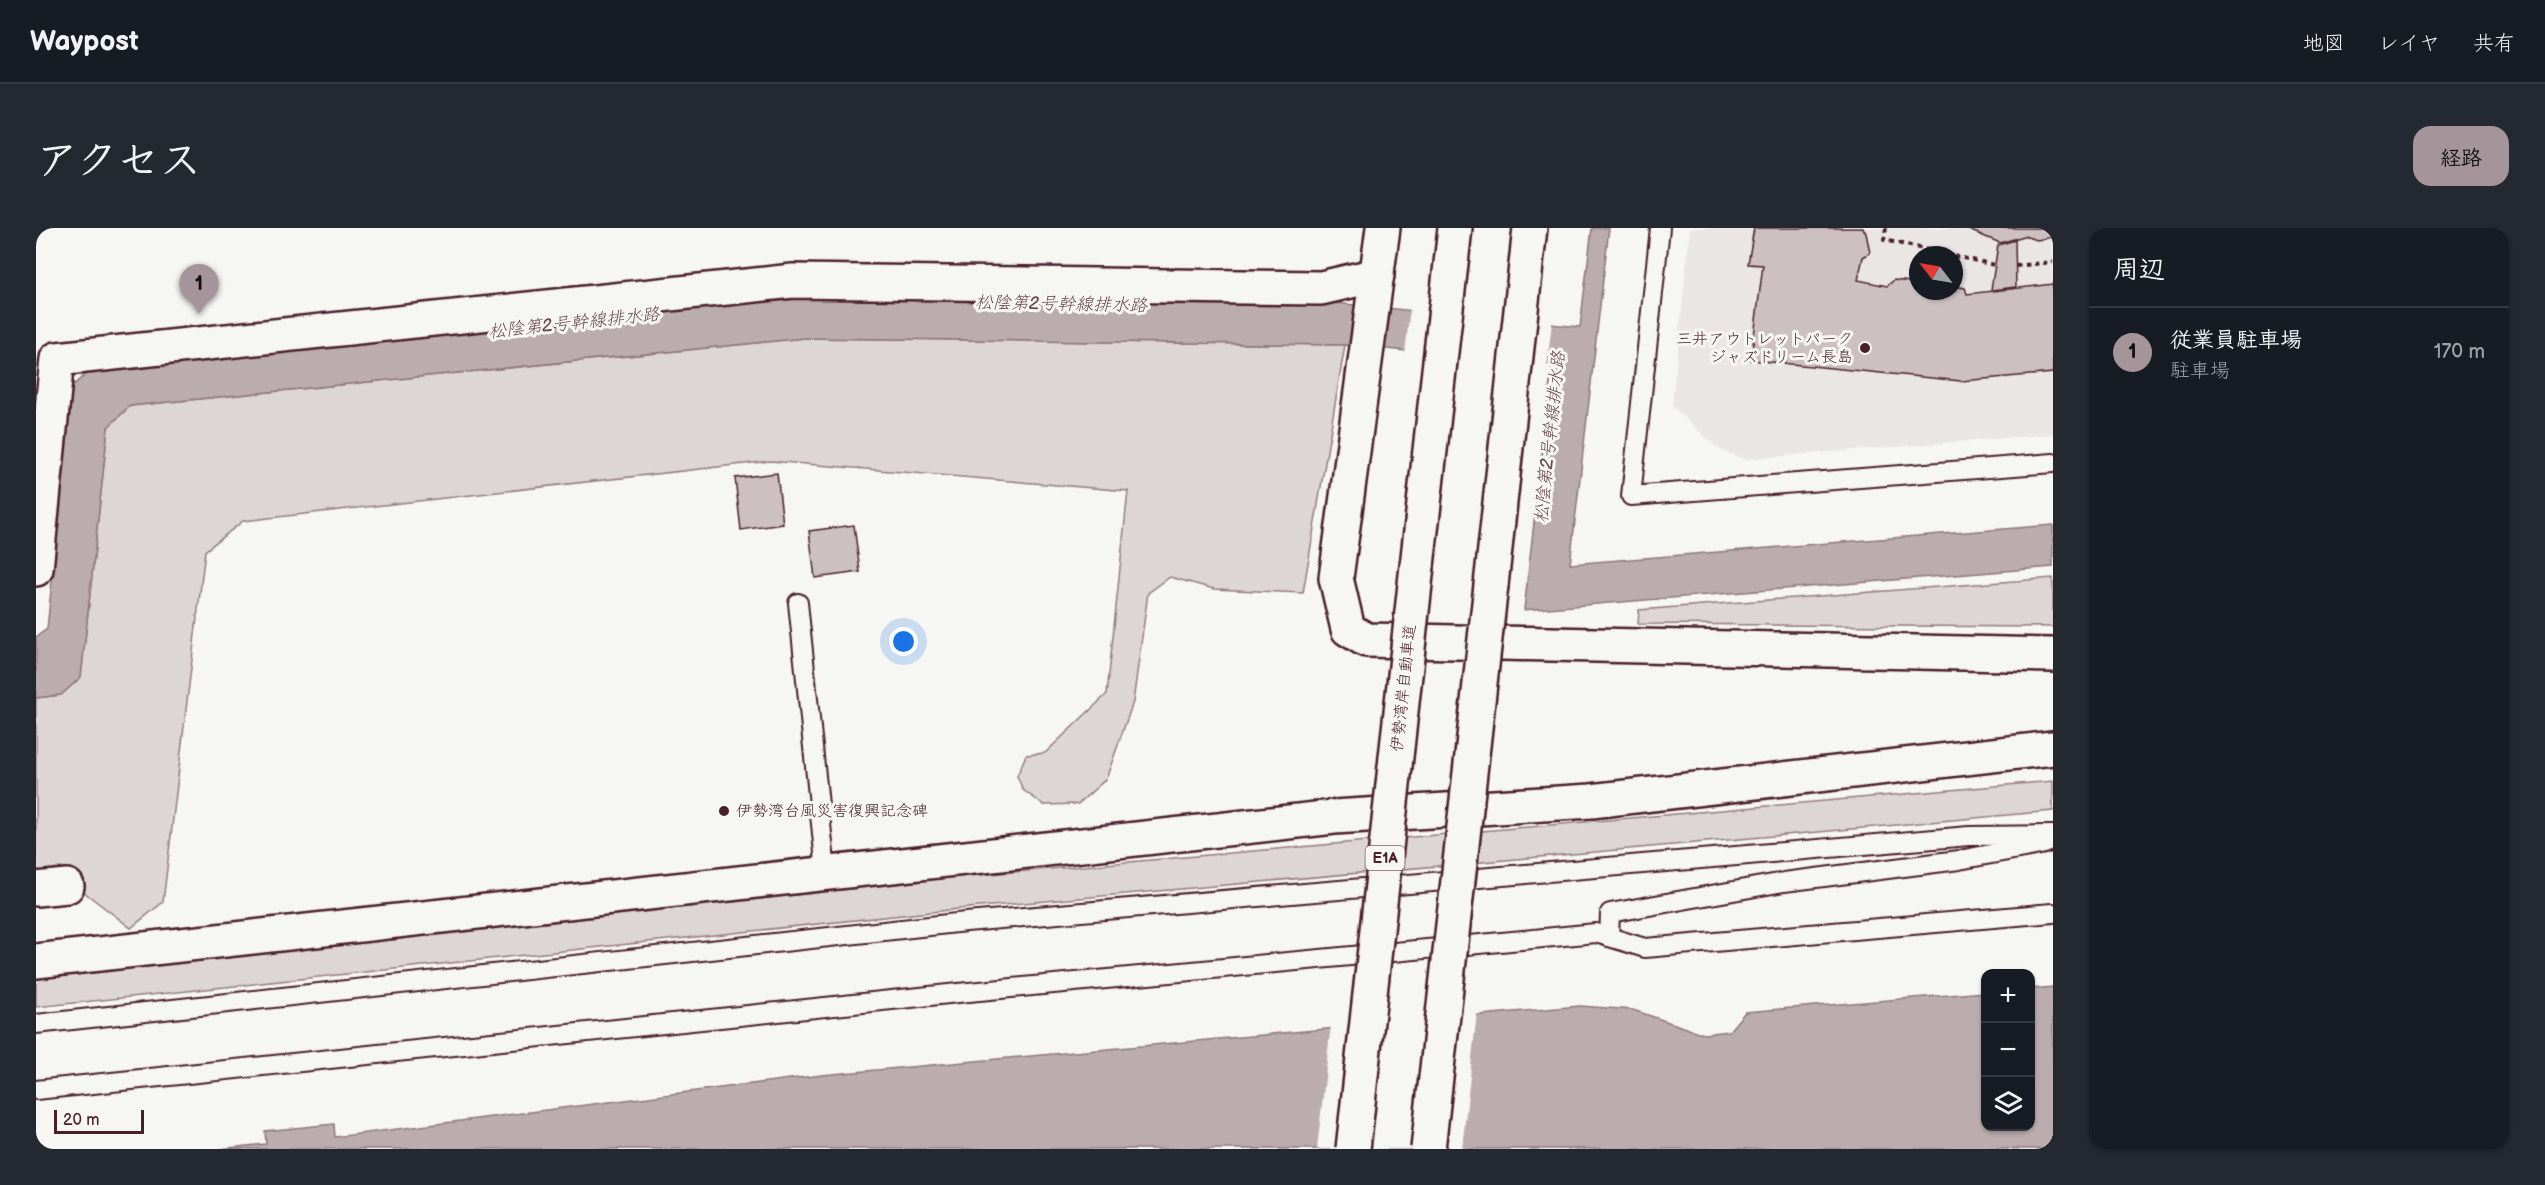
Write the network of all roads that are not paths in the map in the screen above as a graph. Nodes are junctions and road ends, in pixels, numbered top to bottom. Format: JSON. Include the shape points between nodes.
{"nodes":[{"id":1,"x":1383,"y":228,"type":"edge"},
{"id":2,"x":1455,"y":228,"type":"edge"},
{"id":3,"x":1530,"y":228,"type":"edge"},
{"id":4,"x":1660,"y":228,"type":"edge"},
{"id":5,"x":1376,"y":285,"type":"junction"},
{"id":6,"x":2053,"y":463,"type":"edge"},
{"id":7,"x":36,"y":569,"type":"edge"},
{"id":8,"x":798,"y":603,"type":"dead end"},
{"id":9,"x":2053,"y":655,"type":"edge"},
{"id":10,"x":2053,"y":748,"type":"edge"},
{"id":11,"x":2053,"y":835,"type":"edge"},
{"id":12,"x":2053,"y":842,"type":"edge"},
{"id":13,"x":826,"y":872,"type":"junction"},
{"id":14,"x":2053,"y":913,"type":"edge"},
{"id":15,"x":1609,"y":937,"type":"junction"},
{"id":16,"x":36,"y":961,"type":"edge"},
{"id":17,"x":36,"y":1024,"type":"edge"},
{"id":18,"x":36,"y":1090,"type":"edge"},
{"id":19,"x":1353,"y":1149,"type":"edge"},
{"id":20,"x":1428,"y":1149,"type":"edge"}],
"edges":[{"from":1,"to":5,"type":"main road"},
{"from":2,"to":19,"type":"main road","name":"伊勢湾岸自動車道","number":"E1A","bridge":true},
{"from":3,"to":20,"type":"main road","bridge":true},
{"from":4,"to":6,"type":"lane","via":[[1631,496]]},
{"from":5,"to":7,"type":"main road","via":[[1321,288],[793,281],[57,359]]},
{"from":5,"to":9,"type":"main road","via":[[1336,578],[1348,629],[1366,640]]},
{"from":8,"to":13,"type":"lane"},
{"from":10,"to":13,"type":"main road","via":[[1591,801],[1334,818]]},
{"from":11,"to":17,"type":"lane","via":[[1969,836],[966,922]]},
{"from":12,"to":15,"type":"lane","via":[[1959,860],[1784,882],[1610,913]]},
{"from":13,"to":16,"type":"main road"},
{"from":14,"to":15,"type":"lane","via":[[1644,948]]},
{"from":15,"to":18,"type":"lane","via":[[1596,933],[958,993]]}]}
